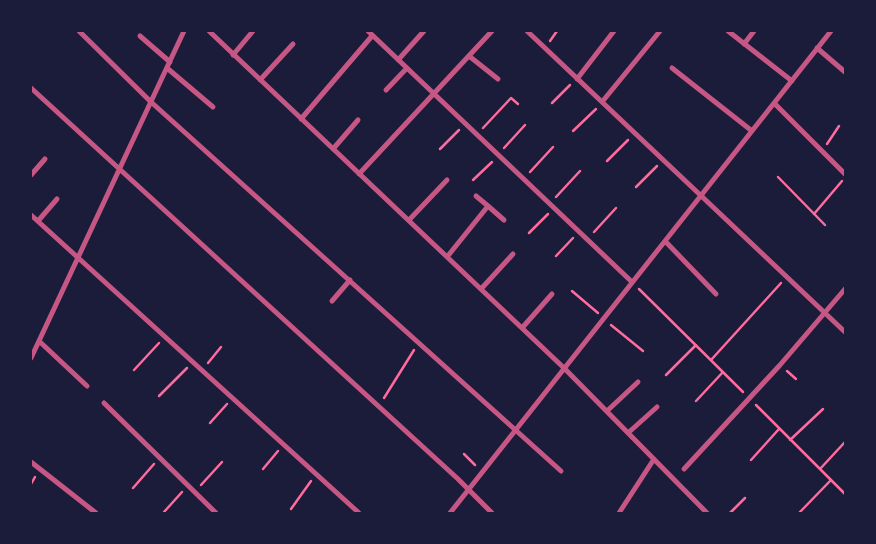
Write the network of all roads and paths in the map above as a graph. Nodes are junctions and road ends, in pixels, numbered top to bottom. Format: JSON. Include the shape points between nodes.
{"nodes":[{"id":1,"x":79,"y":31,"type":"edge"},
{"id":2,"x":184,"y":31,"type":"edge"},
{"id":3,"x":209,"y":31,"type":"edge"},
{"id":4,"x":254,"y":31,"type":"edge"},
{"id":5,"x":424,"y":31,"type":"edge"},
{"id":6,"x":492,"y":31,"type":"edge"},
{"id":7,"x":527,"y":31,"type":"edge"},
{"id":8,"x":614,"y":31,"type":"edge"},
{"id":9,"x":660,"y":31,"type":"edge"},
{"id":10,"x":728,"y":31,"type":"edge"},
{"id":11,"x":754,"y":31,"type":"edge"},
{"id":12,"x":831,"y":31,"type":"edge"},
{"id":13,"x":370,"y":33,"type":"edge"},
{"id":14,"x":140,"y":36,"type":"dead end"},
{"id":15,"x":293,"y":44,"type":"dead end"},
{"id":16,"x":744,"y":44,"type":"junction"},
{"id":17,"x":817,"y":48,"type":"junction"},
{"id":18,"x":234,"y":54,"type":"junction"},
{"id":19,"x":469,"y":56,"type":"junction"},
{"id":20,"x":398,"y":60,"type":"junction"},
{"id":21,"x":170,"y":62,"type":"junction"},
{"id":22,"x":167,"y":68,"type":"junction"},
{"id":23,"x":407,"y":68,"type":"junction"},
{"id":24,"x":672,"y":68,"type":"dead end"},
{"id":25,"x":845,"y":72,"type":"edge"},
{"id":26,"x":577,"y":79,"type":"junction"},
{"id":27,"x":260,"y":80,"type":"junction"},
{"id":28,"x":498,"y":80,"type":"dead end"},
{"id":29,"x":792,"y":81,"type":"junction"},
{"id":30,"x":31,"y":88,"type":"edge"},
{"id":31,"x":386,"y":90,"type":"dead end"},
{"id":32,"x":434,"y":94,"type":"junction"},
{"id":33,"x":151,"y":102,"type":"junction"},
{"id":34,"x":602,"y":102,"type":"junction"},
{"id":35,"x":552,"y":103,"type":"dead end"},
{"id":36,"x":774,"y":103,"type":"junction"},
{"id":37,"x":518,"y":104,"type":"dead end"},
{"id":38,"x":213,"y":107,"type":"dead end"},
{"id":39,"x":301,"y":119,"type":"junction"},
{"id":40,"x":358,"y":120,"type":"dead end"},
{"id":41,"x":465,"y":123,"type":"junction"},
{"id":42,"x":525,"y":125,"type":"dead end"},
{"id":43,"x":839,"y":126,"type":"dead end"},
{"id":44,"x":573,"y":131,"type":"dead end"},
{"id":45,"x":752,"y":131,"type":"junction"},
{"id":46,"x":635,"y":133,"type":"junction"},
{"id":47,"x":477,"y":134,"type":"junction"},
{"id":48,"x":553,"y":147,"type":"dead end"},
{"id":49,"x":333,"y":149,"type":"junction"},
{"id":50,"x":440,"y":149,"type":"dead end"},
{"id":51,"x":822,"y":151,"type":"junction"},
{"id":52,"x":498,"y":155,"type":"junction"},
{"id":53,"x":45,"y":159,"type":"dead end"},
{"id":54,"x":663,"y":160,"type":"junction"},
{"id":55,"x":607,"y":161,"type":"dead end"},
{"id":56,"x":119,"y":170,"type":"junction"},
{"id":57,"x":580,"y":171,"type":"dead end"},
{"id":58,"x":359,"y":174,"type":"junction"},
{"id":59,"x":845,"y":174,"type":"edge"},
{"id":60,"x":31,"y":175,"type":"edge"},
{"id":61,"x":778,"y":177,"type":"dead end"},
{"id":62,"x":845,"y":178,"type":"edge"},
{"id":63,"x":524,"y":179,"type":"junction"},
{"id":64,"x":447,"y":180,"type":"dead end"},
{"id":65,"x":474,"y":180,"type":"dead end"},
{"id":66,"x":636,"y":187,"type":"dead end"},
{"id":67,"x":476,"y":196,"type":"dead end"},
{"id":68,"x":701,"y":196,"type":"junction"},
{"id":69,"x":57,"y":199,"type":"dead end"},
{"id":70,"x":552,"y":205,"type":"junction"},
{"id":71,"x":488,"y":206,"type":"junction"},
{"id":72,"x":616,"y":208,"type":"dead end"},
{"id":73,"x":814,"y":214,"type":"junction"},
{"id":74,"x":31,"y":215,"type":"edge"},
{"id":75,"x":409,"y":220,"type":"junction"},
{"id":76,"x":504,"y":220,"type":"dead end"},
{"id":77,"x":38,"y":221,"type":"junction"},
{"id":78,"x":825,"y":225,"type":"dead end"},
{"id":79,"x":580,"y":232,"type":"junction"},
{"id":80,"x":529,"y":233,"type":"dead end"},
{"id":81,"x":588,"y":239,"type":"junction"},
{"id":82,"x":665,"y":241,"type":"junction"},
{"id":83,"x":513,"y":254,"type":"dead end"},
{"id":84,"x":556,"y":256,"type":"dead end"},
{"id":85,"x":78,"y":257,"type":"junction"},
{"id":86,"x":447,"y":257,"type":"junction"},
{"id":87,"x":787,"y":277,"type":"junction"},
{"id":88,"x":350,"y":280,"type":"junction"},
{"id":89,"x":632,"y":282,"type":"junction"},
{"id":90,"x":481,"y":289,"type":"junction"},
{"id":91,"x":845,"y":289,"type":"edge"},
{"id":92,"x":572,"y":291,"type":"dead end"},
{"id":93,"x":552,"y":294,"type":"dead end"},
{"id":94,"x":716,"y":294,"type":"dead end"},
{"id":95,"x":332,"y":301,"type":"dead end"},
{"id":96,"x":824,"y":312,"type":"junction"},
{"id":97,"x":604,"y":318,"type":"junction"},
{"id":98,"x":522,"y":328,"type":"junction"},
{"id":99,"x":845,"y":332,"type":"edge"},
{"id":100,"x":165,"y":336,"type":"junction"},
{"id":101,"x":39,"y":340,"type":"junction"},
{"id":102,"x":419,"y":342,"type":"junction"},
{"id":103,"x":696,"y":345,"type":"junction"},
{"id":104,"x":221,"y":347,"type":"dead end"},
{"id":105,"x":643,"y":351,"type":"dead end"},
{"id":106,"x":31,"y":358,"type":"edge"},
{"id":107,"x":711,"y":360,"type":"junction"},
{"id":108,"x":193,"y":362,"type":"junction"},
{"id":109,"x":564,"y":368,"type":"junction"},
{"id":110,"x":134,"y":370,"type":"dead end"},
{"id":111,"x":203,"y":370,"type":"junction"},
{"id":112,"x":723,"y":372,"type":"junction"},
{"id":113,"x":666,"y":375,"type":"dead end"},
{"id":114,"x":638,"y":382,"type":"dead end"},
{"id":115,"x":87,"y":386,"type":"dead end"},
{"id":116,"x":159,"y":396,"type":"dead end"},
{"id":117,"x":233,"y":398,"type":"junction"},
{"id":118,"x":749,"y":398,"type":"junction"},
{"id":119,"x":696,"y":401,"type":"dead end"},
{"id":120,"x":104,"y":403,"type":"dead end"},
{"id":121,"x":378,"y":407,"type":"junction"},
{"id":122,"x":656,"y":407,"type":"dead end"},
{"id":123,"x":823,"y":409,"type":"dead end"},
{"id":124,"x":607,"y":411,"type":"junction"},
{"id":125,"x":210,"y":423,"type":"dead end"},
{"id":126,"x":780,"y":429,"type":"junction"},
{"id":127,"x":515,"y":430,"type":"junction"},
{"id":128,"x":628,"y":433,"type":"junction"},
{"id":129,"x":790,"y":440,"type":"junction"},
{"id":130,"x":845,"y":442,"type":"edge"},
{"id":131,"x":284,"y":444,"type":"junction"},
{"id":132,"x":464,"y":454,"type":"dead end"},
{"id":133,"x":160,"y":458,"type":"junction"},
{"id":134,"x":654,"y":460,"type":"junction"},
{"id":135,"x":752,"y":460,"type":"dead end"},
{"id":136,"x":31,"y":462,"type":"edge"},
{"id":137,"x":222,"y":462,"type":"dead end"},
{"id":138,"x":263,"y":469,"type":"dead end"},
{"id":139,"x":684,"y":469,"type":"dead end"},
{"id":140,"x":820,"y":469,"type":"junction"},
{"id":141,"x":561,"y":471,"type":"dead end"},
{"id":142,"x":482,"y":472,"type":"junction"},
{"id":143,"x":316,"y":474,"type":"junction"},
{"id":144,"x":831,"y":480,"type":"junction"},
{"id":145,"x":188,"y":485,"type":"junction"},
{"id":146,"x":133,"y":488,"type":"dead end"},
{"id":147,"x":467,"y":491,"type":"junction"},
{"id":148,"x":195,"y":492,"type":"junction"},
{"id":149,"x":845,"y":494,"type":"edge"},
{"id":150,"x":745,"y":498,"type":"dead end"},
{"id":151,"x":291,"y":509,"type":"dead end"},
{"id":152,"x":164,"y":512,"type":"edge"},
{"id":153,"x":96,"y":513,"type":"edge"},
{"id":154,"x":216,"y":513,"type":"edge"},
{"id":155,"x":359,"y":513,"type":"edge"},
{"id":156,"x":450,"y":513,"type":"edge"},
{"id":157,"x":492,"y":513,"type":"edge"},
{"id":158,"x":619,"y":513,"type":"edge"},
{"id":159,"x":707,"y":513,"type":"edge"},
{"id":160,"x":730,"y":513,"type":"edge"},
{"id":161,"x":799,"y":513,"type":"edge"}],
"edges":[{"from":1,"to":33,"type":"street"},
{"from":2,"to":21,"type":"street"},
{"from":3,"to":18,"type":"street"},
{"from":4,"to":18,"type":"street"},
{"from":5,"to":20,"type":"street"},
{"from":6,"to":19,"type":"street"},
{"from":7,"to":26,"type":"street"},
{"from":8,"to":26,"type":"street"},
{"from":9,"to":34,"type":"street"},
{"from":10,"to":16,"type":"street"},
{"from":11,"to":16,"type":"street"},
{"from":12,"to":17,"type":"street"},
{"from":13,"to":20,"type":"street"},
{"from":13,"to":39,"type":"street"},
{"from":14,"to":21,"type":"street"},
{"from":15,"to":27,"type":"street"},
{"from":16,"to":29,"type":"street"},
{"from":17,"to":25,"type":"street"},
{"from":17,"to":29,"type":"street"},
{"from":18,"to":27,"type":"street"},
{"from":19,"to":28,"type":"street"},
{"from":19,"to":32,"type":"street"},
{"from":20,"to":23,"type":"street"},
{"from":21,"to":22,"type":"street"},
{"from":22,"to":33,"type":"street"},
{"from":22,"to":38,"type":"street"},
{"from":23,"to":31,"type":"street"},
{"from":23,"to":32,"type":"street"},
{"from":24,"to":45,"type":"street"},
{"from":26,"to":34,"type":"street"},
{"from":26,"to":35,"type":"path"},
{"from":27,"to":39,"type":"street"},
{"from":29,"to":36,"type":"street"},
{"from":30,"to":56,"type":"street"},
{"from":32,"to":41,"type":"street"},
{"from":32,"to":58,"type":"street"},
{"from":33,"to":56,"type":"street"},
{"from":33,"to":88,"type":"street"},
{"from":34,"to":44,"type":"path"},
{"from":34,"to":46,"type":"street"},
{"from":36,"to":45,"type":"street"},
{"from":36,"to":51,"type":"street"},
{"from":37,"to":47,"type":"path","via":[[511,98]]},
{"from":39,"to":49,"type":"street"},
{"from":40,"to":49,"type":"street"},
{"from":41,"to":47,"type":"street"},
{"from":41,"to":50,"type":"path"},
{"from":42,"to":52,"type":"path"},
{"from":43,"to":51,"type":"path"},
{"from":45,"to":68,"type":"street"},
{"from":46,"to":54,"type":"street"},
{"from":46,"to":55,"type":"path"},
{"from":47,"to":52,"type":"street"},
{"from":48,"to":63,"type":"path"},
{"from":49,"to":58,"type":"street"},
{"from":51,"to":59,"type":"street"},
{"from":52,"to":63,"type":"street"},
{"from":52,"to":65,"type":"path"},
{"from":53,"to":60,"type":"street"},
{"from":54,"to":66,"type":"path"},
{"from":54,"to":68,"type":"street"},
{"from":56,"to":85,"type":"street"},
{"from":56,"to":121,"type":"street"},
{"from":57,"to":70,"type":"path"},
{"from":58,"to":75,"type":"street"},
{"from":61,"to":73,"type":"path"},
{"from":62,"to":73,"type":"path"},
{"from":63,"to":70,"type":"street"},
{"from":64,"to":75,"type":"street"},
{"from":67,"to":71,"type":"street"},
{"from":68,"to":82,"type":"street"},
{"from":68,"to":87,"type":"street"},
{"from":69,"to":77,"type":"street"},
{"from":70,"to":79,"type":"street"},
{"from":70,"to":80,"type":"path"},
{"from":71,"to":76,"type":"street"},
{"from":71,"to":86,"type":"street"},
{"from":72,"to":81,"type":"path"},
{"from":73,"to":78,"type":"path"},
{"from":74,"to":77,"type":"street"},
{"from":75,"to":86,"type":"street"},
{"from":77,"to":85,"type":"street"},
{"from":79,"to":81,"type":"street"},
{"from":79,"to":84,"type":"path"},
{"from":81,"to":89,"type":"street"},
{"from":82,"to":89,"type":"street"},
{"from":82,"to":94,"type":"street"},
{"from":83,"to":90,"type":"street"},
{"from":85,"to":100,"type":"street"},
{"from":85,"to":101,"type":"street"},
{"from":86,"to":90,"type":"street"},
{"from":87,"to":96,"type":"street"},
{"from":87,"to":107,"type":"path"},
{"from":88,"to":95,"type":"street"},
{"from":88,"to":102,"type":"street"},
{"from":89,"to":97,"type":"street"},
{"from":89,"to":103,"type":"path"},
{"from":90,"to":98,"type":"street"},
{"from":91,"to":96,"type":"street"},
{"from":92,"to":97,"type":"path"},
{"from":93,"to":98,"type":"street"},
{"from":96,"to":99,"type":"street"},
{"from":96,"to":118,"type":"street"},
{"from":97,"to":105,"type":"path"},
{"from":97,"to":109,"type":"street"},
{"from":98,"to":109,"type":"street"},
{"from":100,"to":108,"type":"street"},
{"from":100,"to":110,"type":"path"},
{"from":101,"to":106,"type":"street"},
{"from":101,"to":115,"type":"street"},
{"from":102,"to":121,"type":"path"},
{"from":102,"to":127,"type":"street"},
{"from":103,"to":107,"type":"path"},
{"from":103,"to":113,"type":"path"},
{"from":104,"to":111,"type":"path"},
{"from":107,"to":112,"type":"path"},
{"from":108,"to":111,"type":"street"},
{"from":108,"to":116,"type":"path"},
{"from":109,"to":124,"type":"street"},
{"from":109,"to":127,"type":"street"},
{"from":111,"to":117,"type":"street"},
{"from":112,"to":118,"type":"path"},
{"from":112,"to":119,"type":"path"},
{"from":114,"to":124,"type":"street"},
{"from":117,"to":125,"type":"path"},
{"from":117,"to":131,"type":"street"},
{"from":118,"to":126,"type":"path"},
{"from":118,"to":139,"type":"street"},
{"from":120,"to":133,"type":"street"},
{"from":121,"to":147,"type":"street","via":[[458,479]]},
{"from":122,"to":128,"type":"street"},
{"from":123,"to":129,"type":"path"},
{"from":124,"to":128,"type":"street"},
{"from":126,"to":129,"type":"path"},
{"from":126,"to":135,"type":"path"},
{"from":127,"to":141,"type":"street"},
{"from":127,"to":142,"type":"street"},
{"from":128,"to":134,"type":"street"},
{"from":129,"to":140,"type":"path"},
{"from":130,"to":140,"type":"path"},
{"from":131,"to":138,"type":"path"},
{"from":131,"to":143,"type":"street"},
{"from":132,"to":142,"type":"path"},
{"from":133,"to":145,"type":"street"},
{"from":133,"to":146,"type":"path"},
{"from":134,"to":158,"type":"street"},
{"from":134,"to":159,"type":"street"},
{"from":136,"to":153,"type":"street"},
{"from":137,"to":148,"type":"path"},
{"from":140,"to":144,"type":"path"},
{"from":142,"to":147,"type":"street"},
{"from":143,"to":151,"type":"path"},
{"from":143,"to":155,"type":"street"},
{"from":144,"to":149,"type":"path"},
{"from":144,"to":161,"type":"path"},
{"from":145,"to":148,"type":"street"},
{"from":145,"to":152,"type":"path"},
{"from":147,"to":156,"type":"street"},
{"from":147,"to":157,"type":"street"},
{"from":148,"to":154,"type":"street"},
{"from":150,"to":160,"type":"path"}]}
